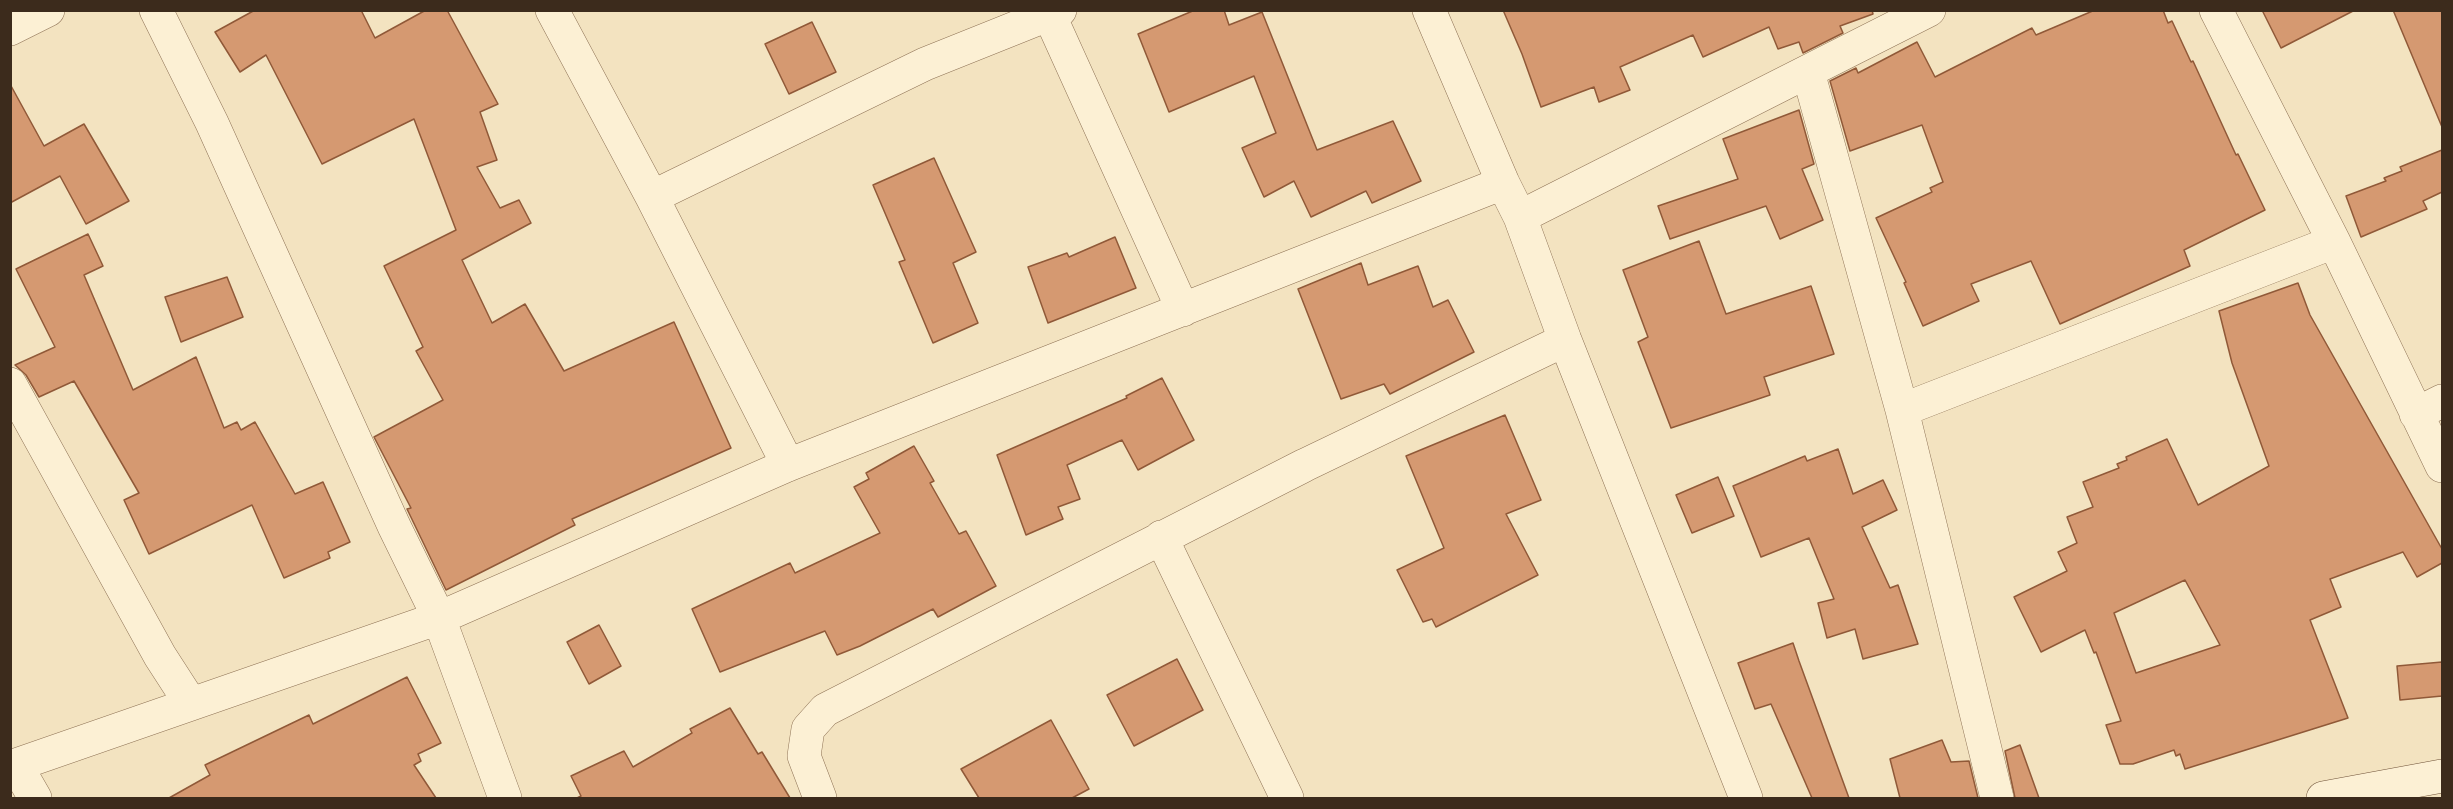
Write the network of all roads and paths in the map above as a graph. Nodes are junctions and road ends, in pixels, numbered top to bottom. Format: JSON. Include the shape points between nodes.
{"nodes":[{"id":1,"x":48,"y":10,"type":"edge"},
{"id":2,"x":156,"y":10,"type":"edge"},
{"id":3,"x":552,"y":10,"type":"edge"},
{"id":4,"x":1429,"y":10,"type":"edge"},
{"id":5,"x":1929,"y":10,"type":"edge"},
{"id":6,"x":2216,"y":10,"type":"edge"},
{"id":7,"x":1053,"y":12,"type":"edge"},
{"id":8,"x":10,"y":29,"type":"edge"},
{"id":9,"x":1808,"y":72,"type":"junction"},
{"id":10,"x":1503,"y":183,"type":"junction"},
{"id":11,"x":652,"y":196,"type":"junction"},
{"id":12,"x":1520,"y":217,"type":"junction"},
{"id":13,"x":2334,"y":242,"type":"junction"},
{"id":14,"x":1183,"y":310,"type":"junction"},
{"id":15,"x":1564,"y":340,"type":"junction"},
{"id":16,"x":10,"y":384,"type":"edge"},
{"id":17,"x":2429,"y":407,"type":"edge"},
{"id":18,"x":1902,"y":410,"type":"junction"},
{"id":19,"x":788,"y":465,"type":"junction"},
{"id":20,"x":2442,"y":466,"type":"edge"},
{"id":21,"x":1161,"y":537,"type":"junction"},
{"id":22,"x":439,"y":618,"type":"junction"},
{"id":23,"x":191,"y":704,"type":"junction"},
{"id":24,"x":13,"y":766,"type":"edge"},
{"id":25,"x":2442,"y":776,"type":"edge"},
{"id":26,"x":35,"y":798,"type":"edge"},
{"id":27,"x":505,"y":798,"type":"edge"},
{"id":28,"x":820,"y":798,"type":"edge"},
{"id":29,"x":1287,"y":798,"type":"edge"},
{"id":30,"x":1746,"y":798,"type":"edge"},
{"id":31,"x":1997,"y":798,"type":"edge"},
{"id":32,"x":2323,"y":798,"type":"edge"}],
"edges":[{"from":1,"to":8,"type":"street"},
{"from":2,"to":22,"type":"street","via":[[212,123]]},
{"from":3,"to":11,"type":"street"},
{"from":4,"to":10,"type":"street"},
{"from":5,"to":9,"type":"street"},
{"from":6,"to":13,"type":"street"},
{"from":7,"to":11,"type":"street","via":[[925,64]]},
{"from":7,"to":14,"type":"street"},
{"from":9,"to":12,"type":"street"},
{"from":9,"to":18,"type":"street"},
{"from":10,"to":12,"type":"street"},
{"from":10,"to":14,"type":"street"},
{"from":11,"to":19,"type":"street"},
{"from":12,"to":15,"type":"street"},
{"from":13,"to":17,"type":"street"},
{"from":13,"to":18,"type":"street"},
{"from":14,"to":19,"type":"street"},
{"from":15,"to":21,"type":"street"},
{"from":15,"to":30,"type":"street"},
{"from":16,"to":23,"type":"street","via":[[160,656]]},
{"from":17,"to":20,"type":"street"},
{"from":18,"to":31,"type":"street"},
{"from":19,"to":22,"type":"street"},
{"from":21,"to":28,"type":"street","via":[[825,710],[808,729],[804,756]]},
{"from":21,"to":29,"type":"street"},
{"from":22,"to":23,"type":"street"},
{"from":22,"to":27,"type":"street"},
{"from":23,"to":24,"type":"street"},
{"from":24,"to":26,"type":"street"},
{"from":25,"to":32,"type":"street"}]}
